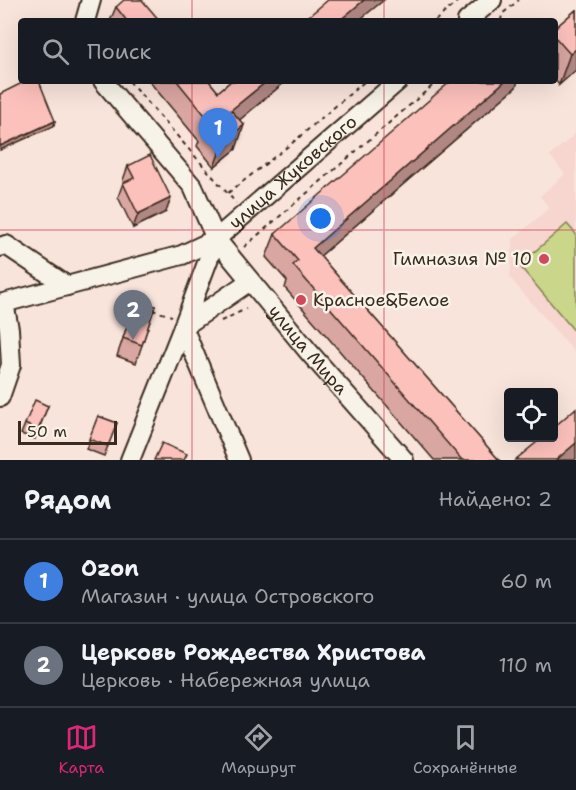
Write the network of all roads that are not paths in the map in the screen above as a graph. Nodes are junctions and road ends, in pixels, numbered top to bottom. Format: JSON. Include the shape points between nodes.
{"nodes":[{"id":1,"x":92,"y":0,"type":"edge"},
{"id":2,"x":492,"y":0,"type":"edge"},
{"id":3,"x":86,"y":18,"type":"edge"},
{"id":4,"x":471,"y":18,"type":"edge"},
{"id":5,"x":106,"y":84,"type":"edge"},
{"id":6,"x":395,"y":84,"type":"edge"},
{"id":7,"x":216,"y":240,"type":"junction"},
{"id":8,"x":0,"y":247,"type":"edge"},
{"id":9,"x":250,"y":281,"type":"junction"},
{"id":10,"x":67,"y":286,"type":"junction"},
{"id":11,"x":2,"y":304,"type":"edge"},
{"id":12,"x":178,"y":320,"type":"junction"},
{"id":13,"x":0,"y":397,"type":"edge"},
{"id":14,"x":130,"y":460,"type":"edge"},
{"id":15,"x":239,"y":460,"type":"edge"},
{"id":16,"x":404,"y":460,"type":"edge"}],
"edges":[{"from":1,"to":3,"type":"street"},
{"from":2,"to":4,"type":"street"},
{"from":5,"to":7,"type":"street","name":"улица Мира","via":[[194,187]]},
{"from":6,"to":7,"type":"street","name":"улица Жуковского"},
{"from":7,"to":9,"type":"street","name":"улица Мира"},
{"from":7,"to":10,"type":"street","via":[[182,255]]},
{"from":7,"to":12,"type":"street"},
{"from":8,"to":10,"type":"street","via":[[6,245]]},
{"from":9,"to":12,"type":"street"},
{"from":9,"to":16,"type":"street","name":"улица Мира"},
{"from":10,"to":11,"type":"street"},
{"from":11,"to":13,"type":"street","via":[[9,329],[11,365]]},
{"from":12,"to":14,"type":"street"},
{"from":12,"to":15,"type":"street"}]}
